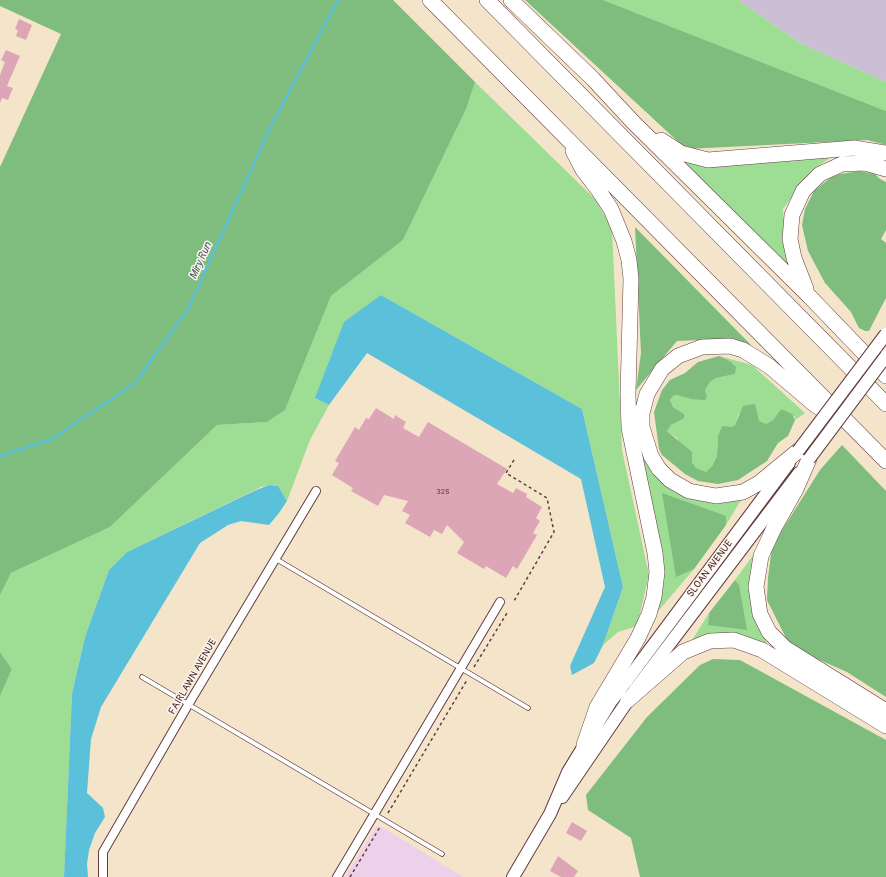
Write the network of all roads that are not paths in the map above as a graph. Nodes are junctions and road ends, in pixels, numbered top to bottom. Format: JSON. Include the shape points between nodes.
{"nodes":[{"id":1,"x":430,"y":0,"type":"edge"},
{"id":2,"x":487,"y":0,"type":"edge"},
{"id":3,"x":511,"y":0,"type":"edge"},
{"id":4,"x":610,"y":96,"type":"junction"},
{"id":5,"x":569,"y":141,"type":"junction"},
{"id":6,"x":886,"y":153,"type":"edge"},
{"id":7,"x":886,"y":169,"type":"edge"},
{"id":8,"x":810,"y":297,"type":"junction"},
{"id":9,"x":886,"y":325,"type":"edge"},
{"id":10,"x":886,"y":334,"type":"edge"},
{"id":11,"x":880,"y":354,"type":"edge"},
{"id":12,"x":886,"y":376,"type":"edge"},
{"id":13,"x":886,"y":404,"type":"edge"},
{"id":14,"x":853,"y":428,"type":"junction"},
{"id":15,"x":804,"y":455,"type":"junction"},
{"id":16,"x":886,"y":461,"type":"edge"},
{"id":17,"x":316,"y":491,"type":"dead end"},
{"id":18,"x":275,"y":558,"type":"junction"},
{"id":19,"x":500,"y":602,"type":"dead end"},
{"id":20,"x":460,"y":668,"type":"junction"},
{"id":21,"x":142,"y":677,"type":"dead end"},
{"id":22,"x":628,"y":700,"type":"junction"},
{"id":23,"x":188,"y":705,"type":"junction"},
{"id":24,"x":528,"y":708,"type":"dead end"},
{"id":25,"x":886,"y":711,"type":"edge"},
{"id":26,"x":886,"y":726,"type":"edge"},
{"id":27,"x":584,"y":745,"type":"junction"},
{"id":28,"x":374,"y":814,"type":"junction"},
{"id":29,"x":550,"y":814,"type":"junction"},
{"id":30,"x":442,"y":854,"type":"dead end"},
{"id":31,"x":103,"y":877,"type":"edge"},
{"id":32,"x":337,"y":877,"type":"edge"},
{"id":33,"x":513,"y":877,"type":"edge"}],
"edges":[{"from":1,"to":5,"type":"highway"},
{"from":2,"to":13,"type":"highway"},
{"from":3,"to":4,"type":"highway"},
{"from":4,"to":6,"type":"highway","via":[[671,148],[694,158],[726,159],[854,148]]},
{"from":4,"to":8,"type":"highway","via":[[633,122]]},
{"from":5,"to":14,"type":"highway"},
{"from":5,"to":27,"type":"highway","via":[[583,170],[611,209],[629,260],[629,428],[656,553],[657,572],[650,614],[597,707]]},
{"from":7,"to":8,"type":"highway","via":[[860,162],[837,166],[816,177],[800,195],[792,215],[790,239],[794,258]]},
{"from":8,"to":12,"type":"highway"},
{"from":9,"to":11,"type":"highway","bridge":true},
{"from":10,"to":11,"type":"main road","name":"SLOAN AVENUE","bridge":true},
{"from":11,"to":15,"type":"main road","name":"SLOAN AVENUE","bridge":true},
{"from":14,"to":15,"type":"highway","via":[[815,406],[763,362],[743,350],[730,346],[702,347],[678,356],[662,369],[647,394],[642,413],[642,427],[650,456],[670,480],[689,491],[716,496],[743,492]]},
{"from":14,"to":16,"type":"highway"},
{"from":15,"to":22,"type":"main road","name":"SLOAN AVENUE"},
{"from":15,"to":25,"type":"highway","via":[[796,489],[761,556],[756,588],[760,614],[769,632],[785,648]]},
{"from":15,"to":27,"type":"main road","name":"SLOAN AVENUE","via":[[620,689]]},
{"from":17,"to":18,"type":"street","name":"FAIRLAWN AVENUE"},
{"from":18,"to":20,"type":"lane"},
{"from":18,"to":23,"type":"street","name":"FAIRLAWN AVENUE"},
{"from":19,"to":20,"type":"street"},
{"from":20,"to":24,"type":"lane"},
{"from":20,"to":28,"type":"street"},
{"from":21,"to":23,"type":"lane"},
{"from":22,"to":26,"type":"highway","via":[[683,652],[710,641],[734,640],[762,650]]},
{"from":22,"to":29,"type":"main road","name":"SLOAN AVENUE","via":[[579,776]]},
{"from":23,"to":28,"type":"lane"},
{"from":23,"to":31,"type":"street","name":"FAIRLAWN AVENUE","via":[[103,852]]},
{"from":27,"to":29,"type":"main road","name":"SLOAN AVENUE","via":[[568,772]]},
{"from":28,"to":30,"type":"lane"},
{"from":28,"to":32,"type":"street"},
{"from":29,"to":33,"type":"main road","name":"SLOAN AVENUE"}]}
